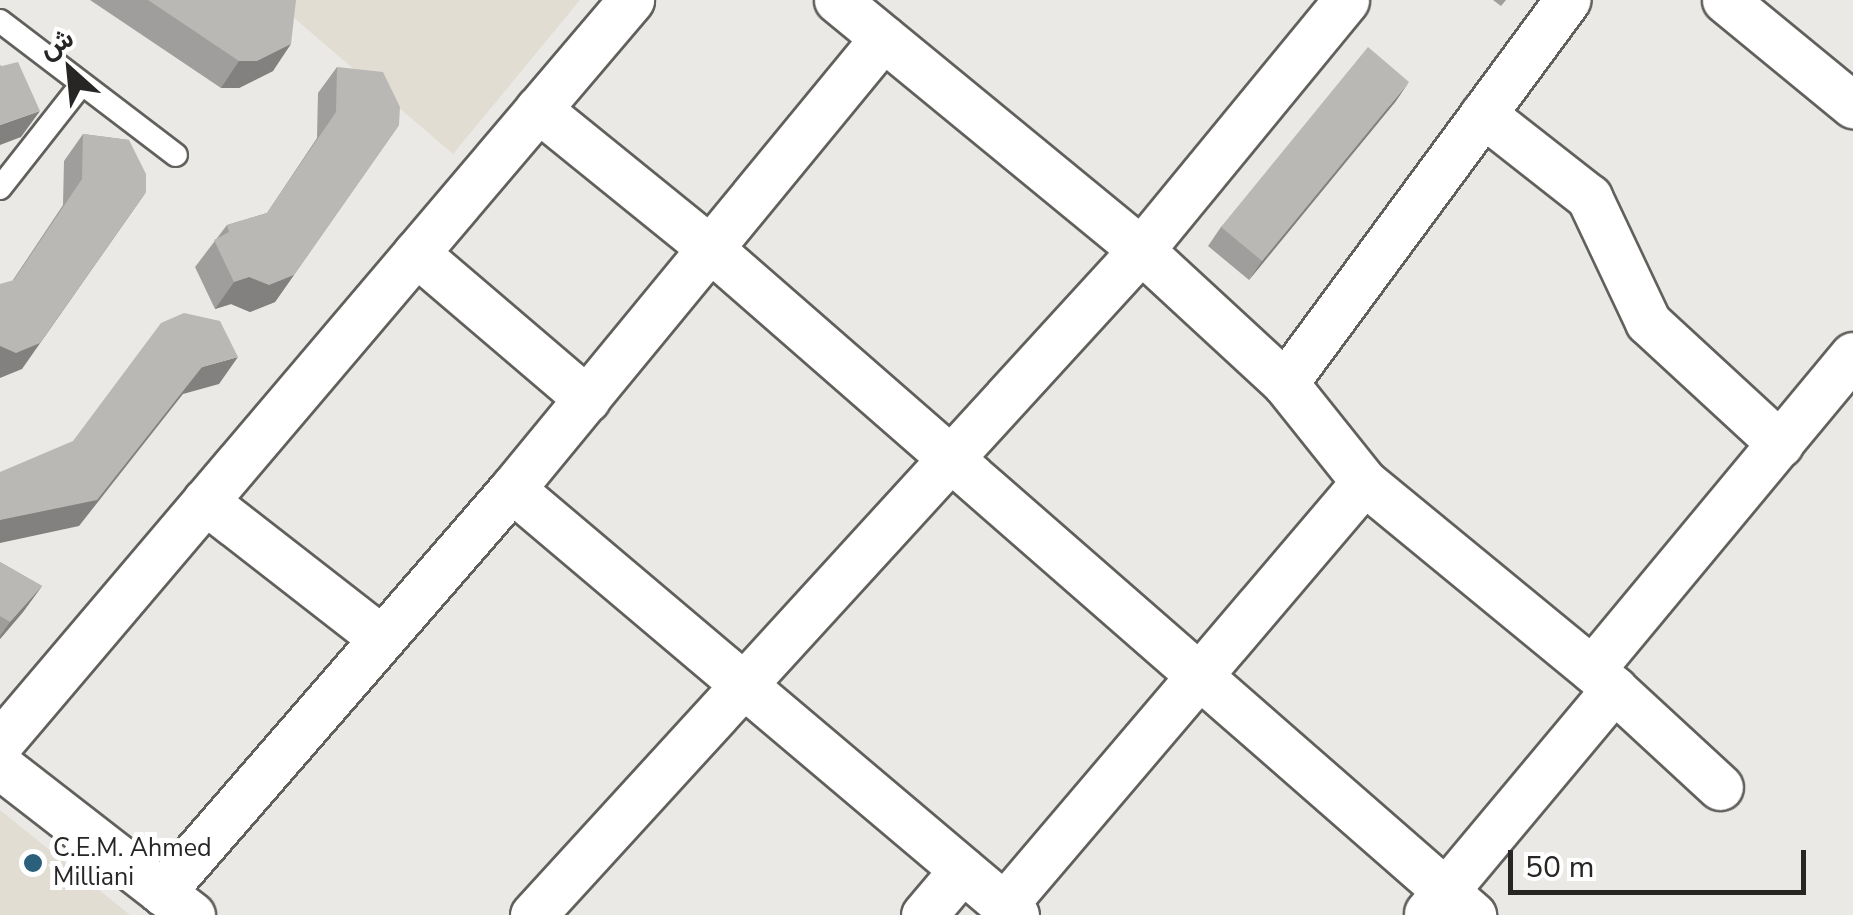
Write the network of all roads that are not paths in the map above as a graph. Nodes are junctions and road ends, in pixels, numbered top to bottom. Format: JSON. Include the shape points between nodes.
{"nodes":[{"id":1,"x":630,"y":0,"type":"edge"},
{"id":2,"x":837,"y":0,"type":"edge"},
{"id":3,"x":1346,"y":0,"type":"edge"},
{"id":4,"x":1567,"y":0,"type":"edge"},
{"id":5,"x":1724,"y":0,"type":"edge"},
{"id":6,"x":0,"y":22,"type":"edge"},
{"id":7,"x":883,"y":38,"type":"junction"},
{"id":8,"x":81,"y":85,"type":"junction"},
{"id":9,"x":1853,"y":105,"type":"edge"},
{"id":10,"x":538,"y":109,"type":"junction"},
{"id":11,"x":1483,"y":114,"type":"junction"},
{"id":12,"x":176,"y":155,"type":"dead end"},
{"id":13,"x":0,"y":188,"type":"edge"},
{"id":14,"x":712,"y":250,"type":"junction"},
{"id":15,"x":1140,"y":250,"type":"junction"},
{"id":16,"x":416,"y":252,"type":"junction"},
{"id":17,"x":1853,"y":355,"type":"edge"},
{"id":18,"x":1284,"y":383,"type":"junction"},
{"id":19,"x":587,"y":399,"type":"junction"},
{"id":20,"x":1780,"y":444,"type":"junction"},
{"id":21,"x":952,"y":461,"type":"junction"},
{"id":22,"x":1364,"y":482,"type":"junction"},
{"id":23,"x":512,"y":489,"type":"junction"},
{"id":24,"x":205,"y":501,"type":"junction"},
{"id":25,"x":382,"y":638,"type":"junction"},
{"id":26,"x":1198,"y":676,"type":"junction"},
{"id":27,"x":1603,"y":679,"type":"junction"},
{"id":28,"x":747,"y":688,"type":"junction"},
{"id":29,"x":0,"y":744,"type":"edge"},
{"id":30,"x":0,"y":766,"type":"edge"},
{"id":31,"x":1720,"y":787,"type":"dead end"},
{"id":32,"x":962,"y":870,"type":"junction"},
{"id":33,"x":177,"y":903,"type":"edge"},
{"id":34,"x":1448,"y":907,"type":"edge"},
{"id":35,"x":1011,"y":912,"type":"edge"},
{"id":36,"x":533,"y":915,"type":"edge"},
{"id":37,"x":924,"y":915,"type":"edge"}],
"edges":[{"from":1,"to":10,"type":"street"},
{"from":2,"to":7,"type":"street"},
{"from":3,"to":15,"type":"street"},
{"from":4,"to":11,"type":"street"},
{"from":5,"to":9,"type":"street"},
{"from":6,"to":8,"type":"lane"},
{"from":7,"to":14,"type":"street"},
{"from":7,"to":15,"type":"street"},
{"from":8,"to":12,"type":"lane"},
{"from":8,"to":13,"type":"lane"},
{"from":10,"to":14,"type":"street"},
{"from":10,"to":16,"type":"street"},
{"from":11,"to":18,"type":"street"},
{"from":11,"to":20,"type":"street","via":[[1589,197],[1648,322]]},
{"from":14,"to":19,"type":"street"},
{"from":14,"to":21,"type":"street"},
{"from":15,"to":18,"type":"street"},
{"from":15,"to":21,"type":"street"},
{"from":16,"to":19,"type":"street"},
{"from":16,"to":24,"type":"street"},
{"from":17,"to":20,"type":"street"},
{"from":18,"to":22,"type":"street"},
{"from":19,"to":23,"type":"street"},
{"from":20,"to":27,"type":"street"},
{"from":21,"to":26,"type":"street"},
{"from":21,"to":28,"type":"street"},
{"from":22,"to":26,"type":"street"},
{"from":22,"to":27,"type":"street"},
{"from":23,"to":25,"type":"street"},
{"from":23,"to":28,"type":"street"},
{"from":24,"to":25,"type":"street"},
{"from":24,"to":29,"type":"street"},
{"from":25,"to":33,"type":"street"},
{"from":26,"to":34,"type":"street"},
{"from":26,"to":35,"type":"street"},
{"from":27,"to":31,"type":"street"},
{"from":27,"to":34,"type":"street"},
{"from":28,"to":32,"type":"street"},
{"from":28,"to":36,"type":"street","via":[[703,722]]},
{"from":30,"to":33,"type":"street"},
{"from":32,"to":35,"type":"street"},
{"from":32,"to":37,"type":"street"}]}
